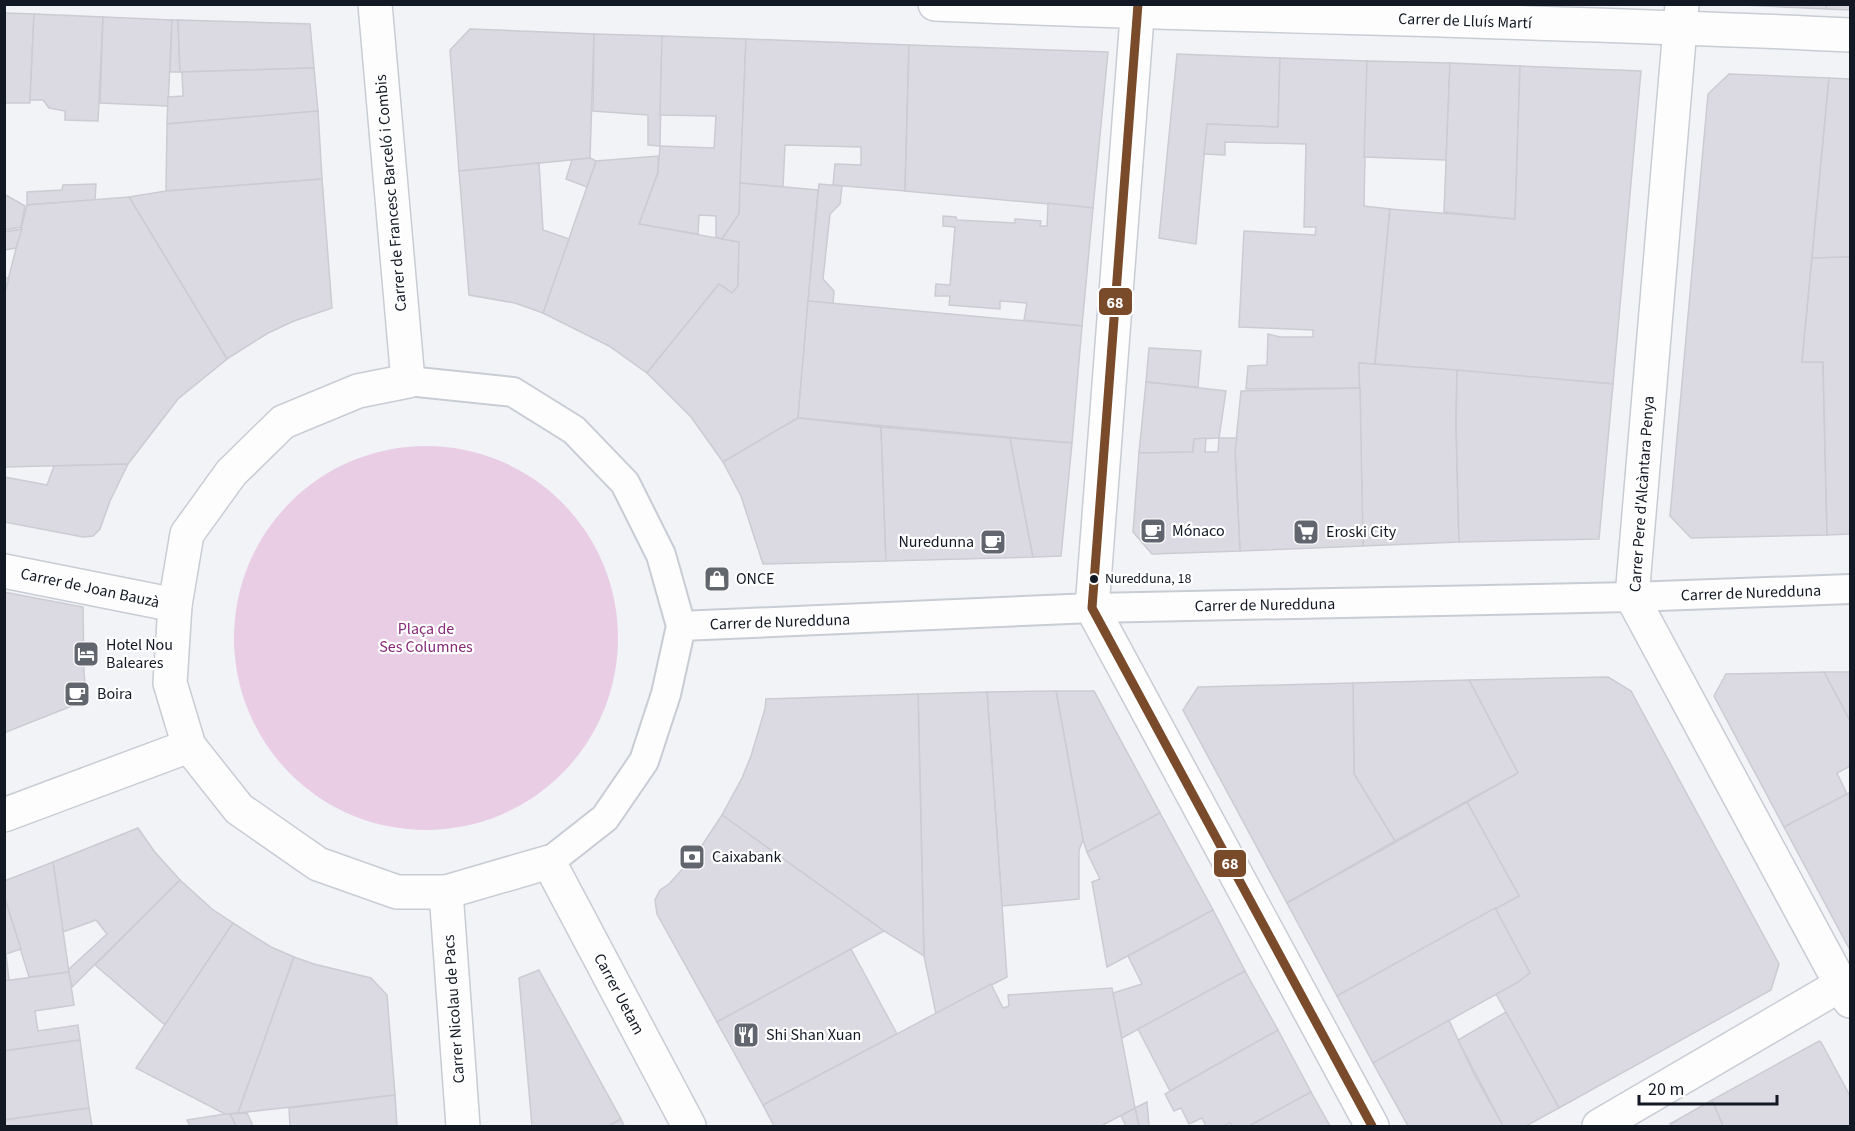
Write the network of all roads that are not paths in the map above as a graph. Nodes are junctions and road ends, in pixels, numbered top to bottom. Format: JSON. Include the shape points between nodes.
{"nodes":[{"id":1,"x":375,"y":4,"type":"edge"},
{"id":2,"x":935,"y":4,"type":"edge"},
{"id":3,"x":1137,"y":8,"type":"edge"},
{"id":4,"x":1682,"y":16,"type":"edge"},
{"id":5,"x":1851,"y":36,"type":"edge"},
{"id":6,"x":408,"y":381,"type":"junction"},
{"id":7,"x":4,"y":571,"type":"edge"},
{"id":8,"x":1851,"y":589,"type":"edge"},
{"id":9,"x":1632,"y":597,"type":"junction"},
{"id":10,"x":175,"y":605,"type":"junction"},
{"id":11,"x":1092,"y":608,"type":"junction"},
{"id":12,"x":681,"y":626,"type":"junction"},
{"id":13,"x":189,"y":746,"type":"junction"},
{"id":14,"x":4,"y":815,"type":"edge"},
{"id":15,"x":549,"y":862,"type":"junction"},
{"id":16,"x":446,"y":892,"type":"junction"},
{"id":17,"x":1846,"y":993,"type":"edge"},
{"id":18,"x":463,"y":1126,"type":"edge"},
{"id":19,"x":688,"y":1126,"type":"edge"},
{"id":20,"x":1372,"y":1126,"type":"edge"},
{"id":21,"x":1599,"y":1126,"type":"edge"}],
"edges":[{"from":1,"to":6,"type":"street","name":"Carrer de Francesc Barceló i Combis"},
{"from":2,"to":3,"type":"street","name":"Carrer de Lluís Martí"},
{"from":3,"to":4,"type":"street","name":"Carrer de Lluís Martí"},
{"from":3,"to":11,"type":"street"},
{"from":4,"to":5,"type":"street","name":"Carrer de Lluís Martí"},
{"from":4,"to":9,"type":"street","name":"Carrer Pere d'Alcàntara Penya"},
{"from":6,"to":10,"type":"street","via":[[358,391],[283,422],[231,473],[188,534]]},
{"from":6,"to":12,"type":"street","via":[[513,392],[574,430],[625,483],[661,555]]},
{"from":7,"to":10,"type":"street","name":"Carrer de Joan Bauzà"},
{"from":8,"to":9,"type":"street","name":"Carrer de Nuredduna"},
{"from":9,"to":11,"type":"street","name":"Carrer de Nuredduna"},
{"from":9,"to":17,"type":"street","name":"Carrer Pere d'Alcàntara Penya"},
{"from":10,"to":13,"type":"street","via":[[170,683]]},
{"from":11,"to":12,"type":"street","name":"Carrer de Nuredduna"},
{"from":11,"to":20,"type":"street"},
{"from":12,"to":15,"type":"street","via":[[666,694],[644,761],[604,818]]},
{"from":13,"to":14,"type":"street"},
{"from":13,"to":16,"type":"street","via":[[238,809],[318,864],[397,892]]},
{"from":15,"to":16,"type":"street"},
{"from":15,"to":19,"type":"street","name":"Carrer Uetam"},
{"from":16,"to":18,"type":"street","name":"Carrer Nicolau de Pacs"},
{"from":17,"to":21,"type":"street"}]}
